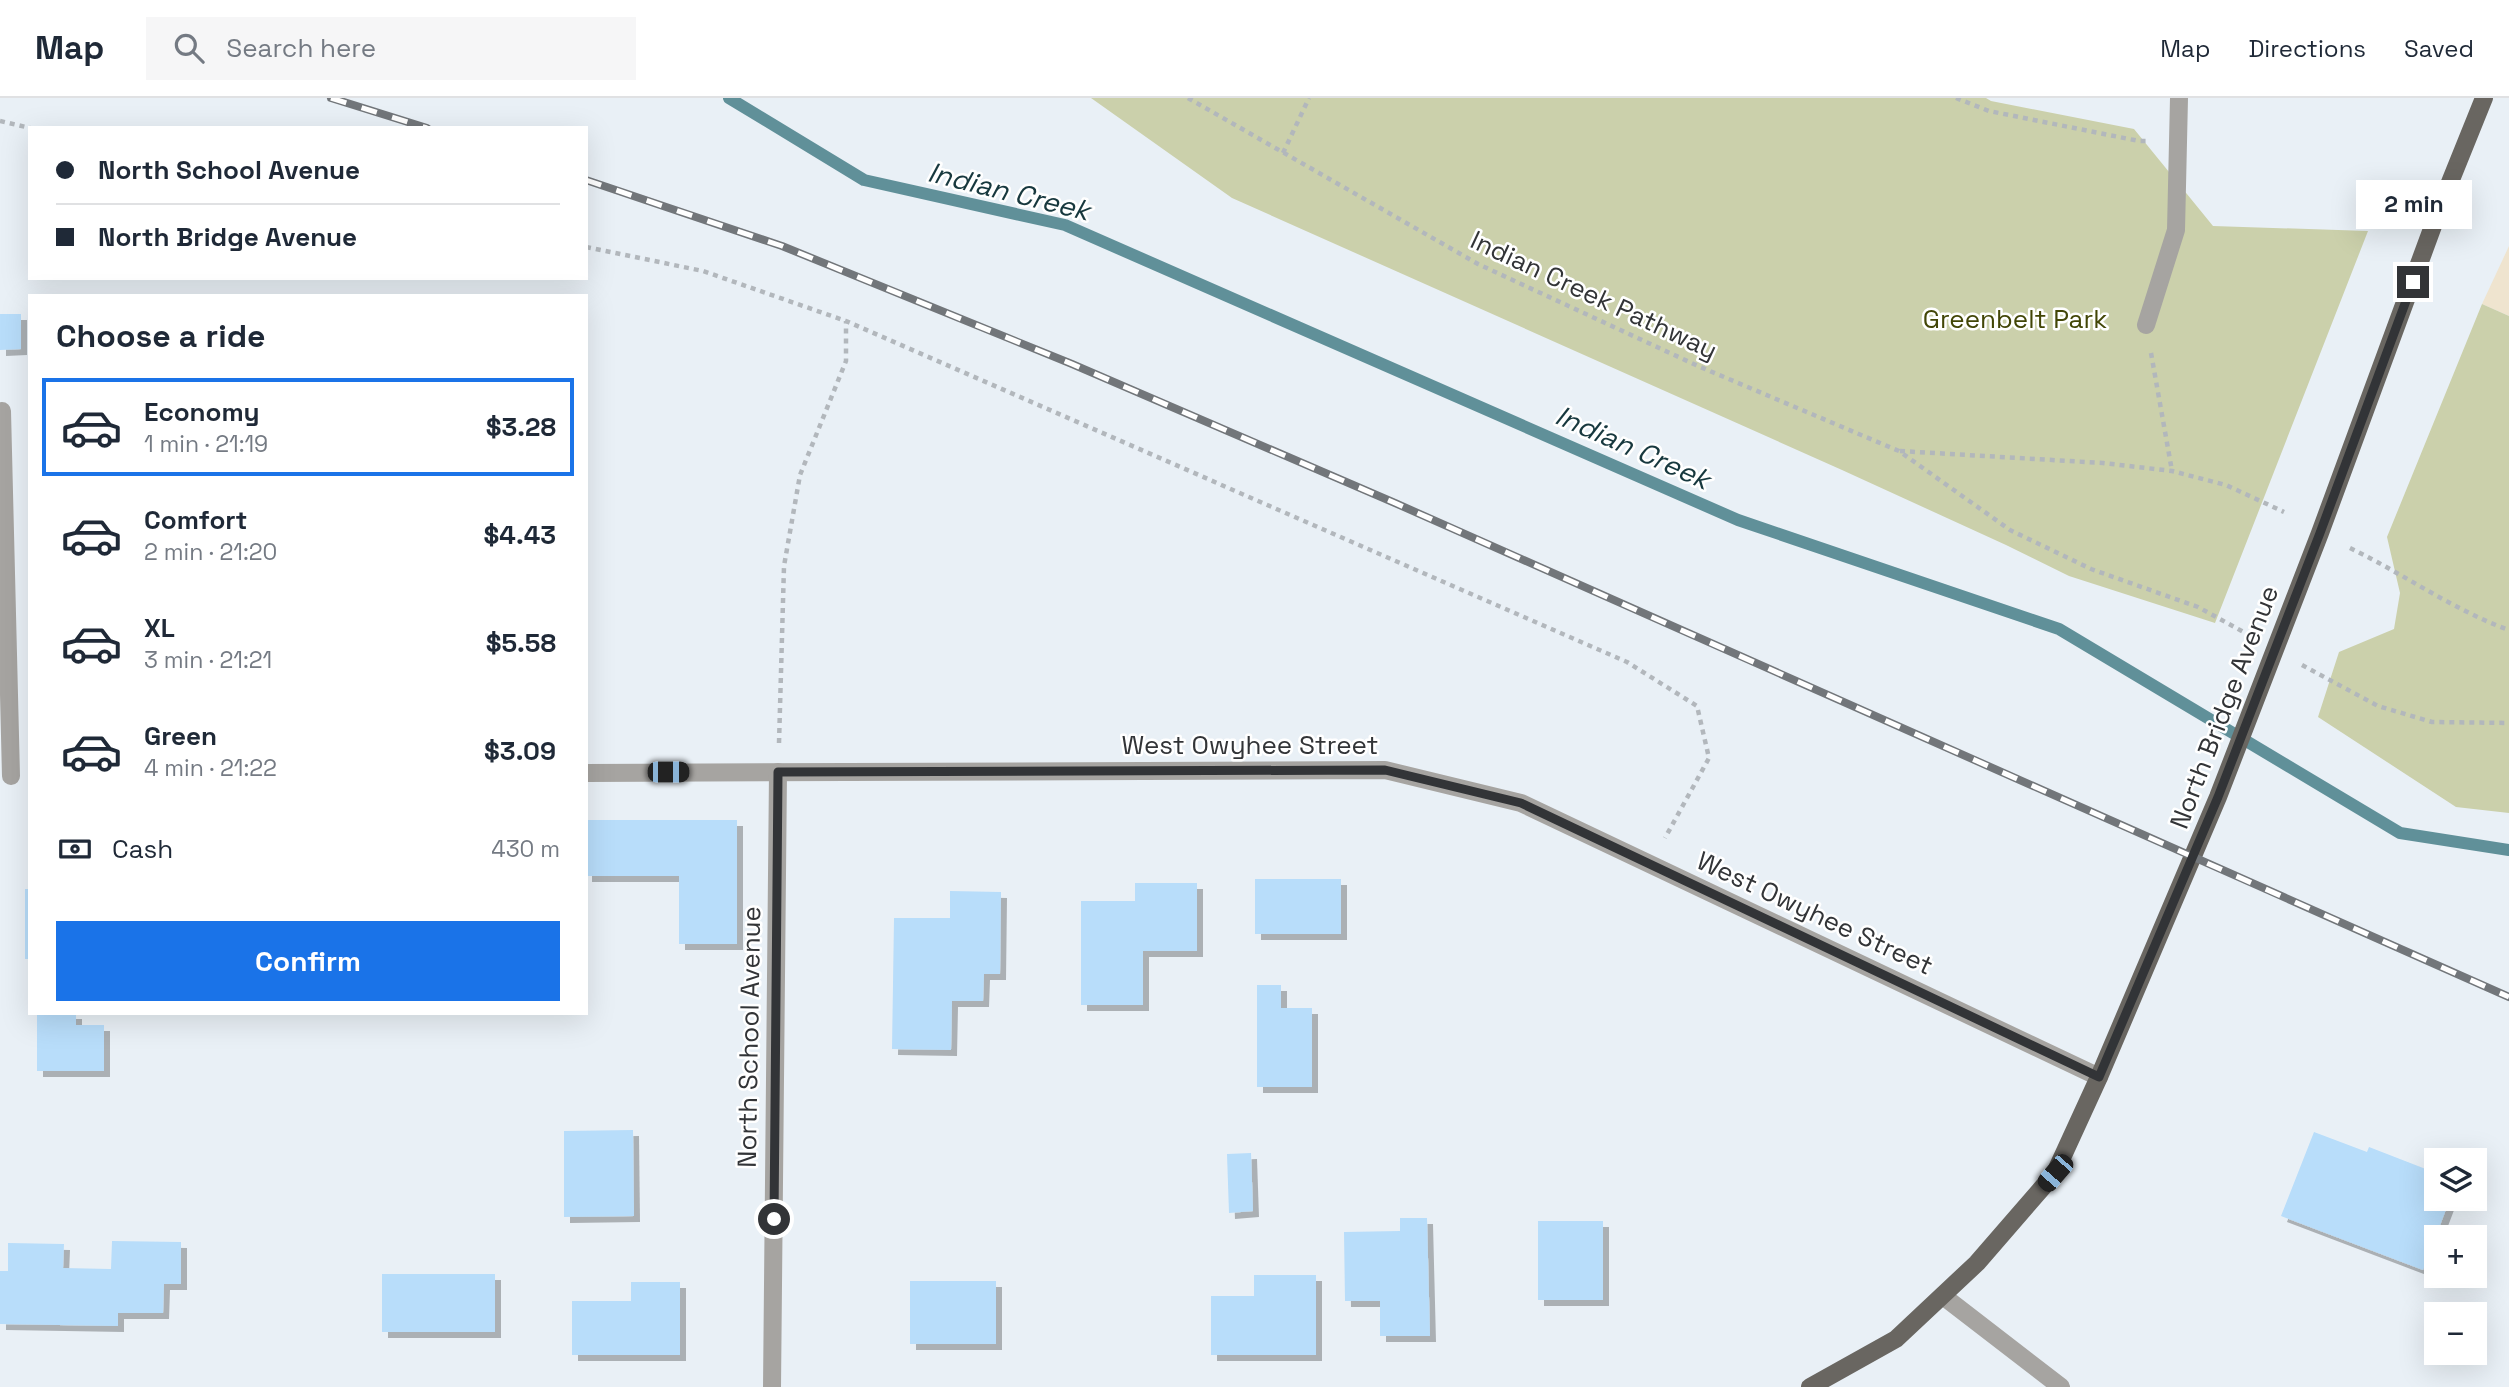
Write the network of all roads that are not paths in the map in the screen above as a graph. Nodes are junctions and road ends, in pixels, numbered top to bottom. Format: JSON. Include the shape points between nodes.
{"nodes":[{"id":1,"x":2179,"y":98,"type":"edge"},
{"id":2,"x":2484,"y":98,"type":"edge"},
{"id":3,"x":2146,"y":325,"type":"road end"},
{"id":4,"x":2,"y":411,"type":"edge"},
{"id":5,"x":778,"y":772,"type":"junction"},
{"id":6,"x":588,"y":773,"type":"edge"},
{"id":7,"x":14,"y":776,"type":"edge"},
{"id":8,"x":2099,"y":1077,"type":"junction"},
{"id":9,"x":1943,"y":1296,"type":"junction"},
{"id":10,"x":772,"y":1387,"type":"edge"},
{"id":11,"x":1810,"y":1387,"type":"edge"},
{"id":12,"x":2061,"y":1387,"type":"edge"}],
"edges":[{"from":1,"to":3,"type":"street","via":[[2176,230]]},
{"from":2,"to":8,"type":"main road","name":"North Bridge Avenue","via":[[2218,797]]},
{"from":4,"to":7,"type":"street"},
{"from":5,"to":6,"type":"street","name":"West Owyhee Street"},
{"from":5,"to":8,"type":"street","name":"West Owyhee Street","via":[[1385,770],[1521,803]]},
{"from":5,"to":10,"type":"street","name":"North School Avenue"},
{"from":8,"to":9,"type":"main road","name":"North Bridge Avenue","via":[[2055,1173]]},
{"from":9,"to":11,"type":"main road","name":"North Bridge Avenue","via":[[1896,1339]]},
{"from":9,"to":12,"type":"street"}]}
